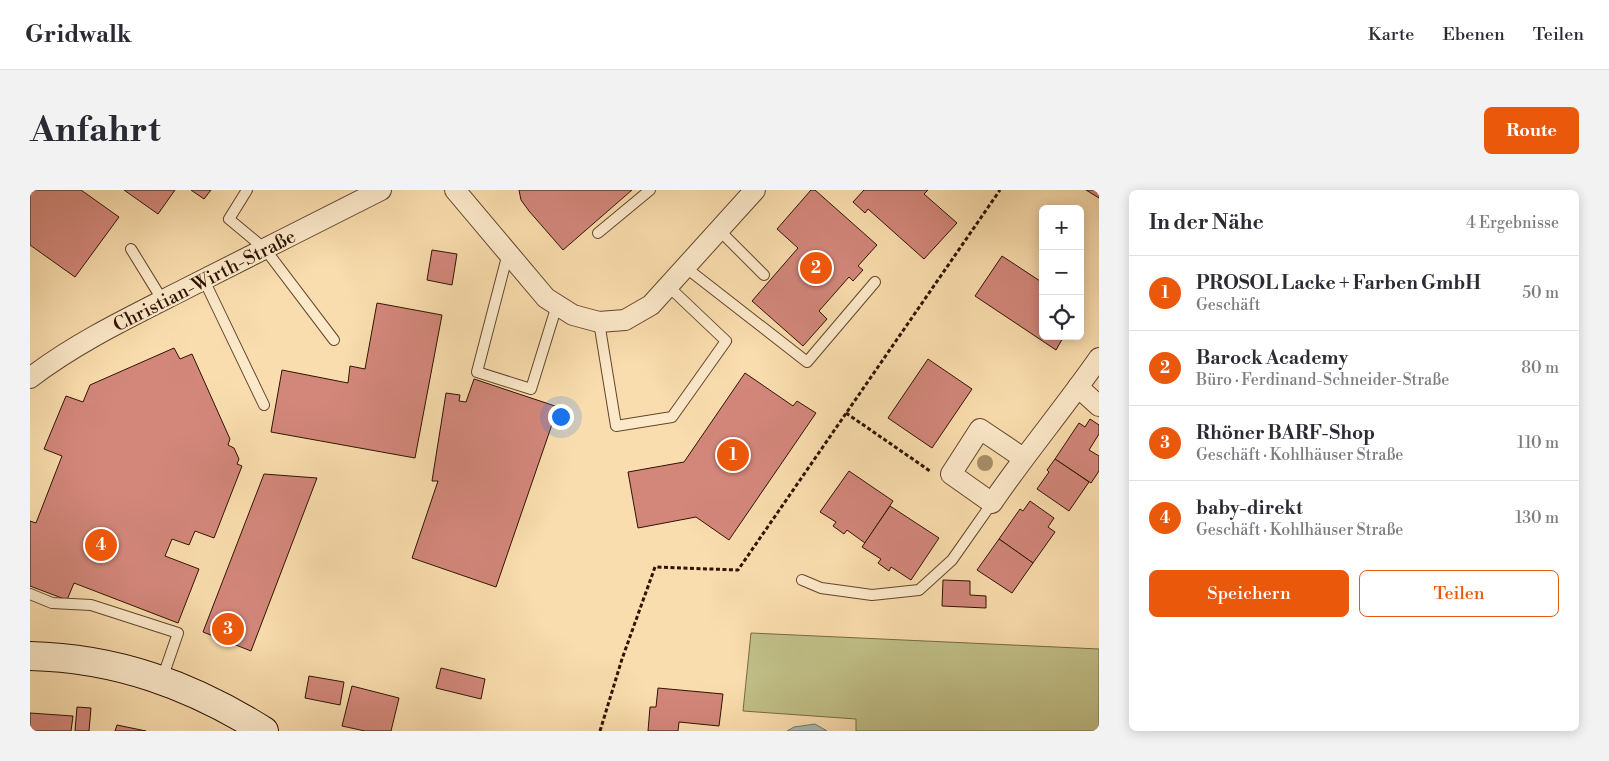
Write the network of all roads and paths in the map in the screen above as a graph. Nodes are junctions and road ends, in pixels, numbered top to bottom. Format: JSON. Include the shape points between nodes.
{"nodes":[{"id":1,"x":247,"y":190,"type":"edge"},
{"id":2,"x":381,"y":190,"type":"edge"},
{"id":3,"x":456,"y":190,"type":"edge"},
{"id":4,"x":650,"y":190,"type":"edge"},
{"id":5,"x":755,"y":190,"type":"edge"},
{"id":6,"x":1000,"y":190,"type":"edge"},
{"id":7,"x":719,"y":230,"type":"junction"},
{"id":8,"x":598,"y":233,"type":"dead end"},
{"id":9,"x":131,"y":249,"type":"dead end"},
{"id":10,"x":264,"y":249,"type":"junction"},
{"id":11,"x":508,"y":252,"type":"junction"},
{"id":12,"x":685,"y":267,"type":"junction"},
{"id":13,"x":764,"y":275,"type":"dead end"},
{"id":14,"x":204,"y":280,"type":"junction"},
{"id":15,"x":876,"y":282,"type":"dead end"},
{"id":16,"x":668,"y":286,"type":"junction"},
{"id":17,"x":162,"y":301,"type":"junction"},
{"id":18,"x":557,"y":305,"type":"junction"},
{"id":19,"x":599,"y":322,"type":"junction"},
{"id":20,"x":334,"y":340,"type":"dead end"},
{"id":21,"x":1099,"y":358,"type":"edge"},
{"id":22,"x":30,"y":378,"type":"edge"},
{"id":23,"x":1078,"y":387,"type":"junction"},
{"id":24,"x":264,"y":404,"type":"dead end"},
{"id":25,"x":1099,"y":406,"type":"edge"},
{"id":26,"x":846,"y":413,"type":"junction"},
{"id":27,"x":1023,"y":458,"type":"junction"},
{"id":28,"x":951,"y":474,"type":"junction"},
{"id":29,"x":992,"y":503,"type":"junction"},
{"id":30,"x":802,"y":580,"type":"dead end"},
{"id":31,"x":30,"y":594,"type":"edge"},
{"id":32,"x":30,"y":656,"type":"edge"},
{"id":33,"x":162,"y":680,"type":"junction"},
{"id":34,"x":264,"y":731,"type":"edge"},
{"id":35,"x":600,"y":731,"type":"edge"}],
"edges":[{"from":1,"to":10,"type":"lane","via":[[229,219]]},
{"from":2,"to":10,"type":"street","name":"Christian-Wirth-Straße"},
{"from":3,"to":11,"type":"street"},
{"from":4,"to":8,"type":"lane"},
{"from":5,"to":7,"type":"street"},
{"from":6,"to":26,"type":"path"},
{"from":7,"to":12,"type":"street"},
{"from":7,"to":13,"type":"lane"},
{"from":9,"to":17,"type":"lane"},
{"from":10,"to":14,"type":"street","name":"Christian-Wirth-Straße"},
{"from":10,"to":20,"type":"lane"},
{"from":11,"to":18,"type":"street","via":[[546,298]]},
{"from":11,"to":18,"type":"lane","via":[[477,372],[530,390]]},
{"from":12,"to":15,"type":"lane","via":[[807,362]]},
{"from":12,"to":16,"type":"street"},
{"from":14,"to":17,"type":"street","name":"Christian-Wirth-Straße"},
{"from":14,"to":24,"type":"lane"},
{"from":16,"to":19,"type":"street","via":[[651,305],[625,320]]},
{"from":16,"to":19,"type":"lane","via":[[726,341],[672,417],[616,426]]},
{"from":17,"to":22,"type":"street","name":"Christian-Wirth-Straße","via":[[79,345]]},
{"from":18,"to":19,"type":"street","via":[[572,315]]},
{"from":21,"to":23,"type":"street"},
{"from":23,"to":25,"type":"street"},
{"from":23,"to":27,"type":"street"},
{"from":26,"to":28,"type":"path","via":[[941,478]]},
{"from":26,"to":35,"type":"path","via":[[738,570],[655,567]]},
{"from":27,"to":28,"type":"street","via":[[980,429]]},
{"from":27,"to":29,"type":"street"},
{"from":28,"to":29,"type":"street"},
{"from":29,"to":30,"type":"lane","via":[[952,560],[919,590],[872,595],[821,588]]},
{"from":31,"to":33,"type":"lane","via":[[52,603],[91,605],[178,633]]},
{"from":32,"to":33,"type":"main road","via":[[80,659]]},
{"from":33,"to":34,"type":"main road","via":[[236,713]]}]}
